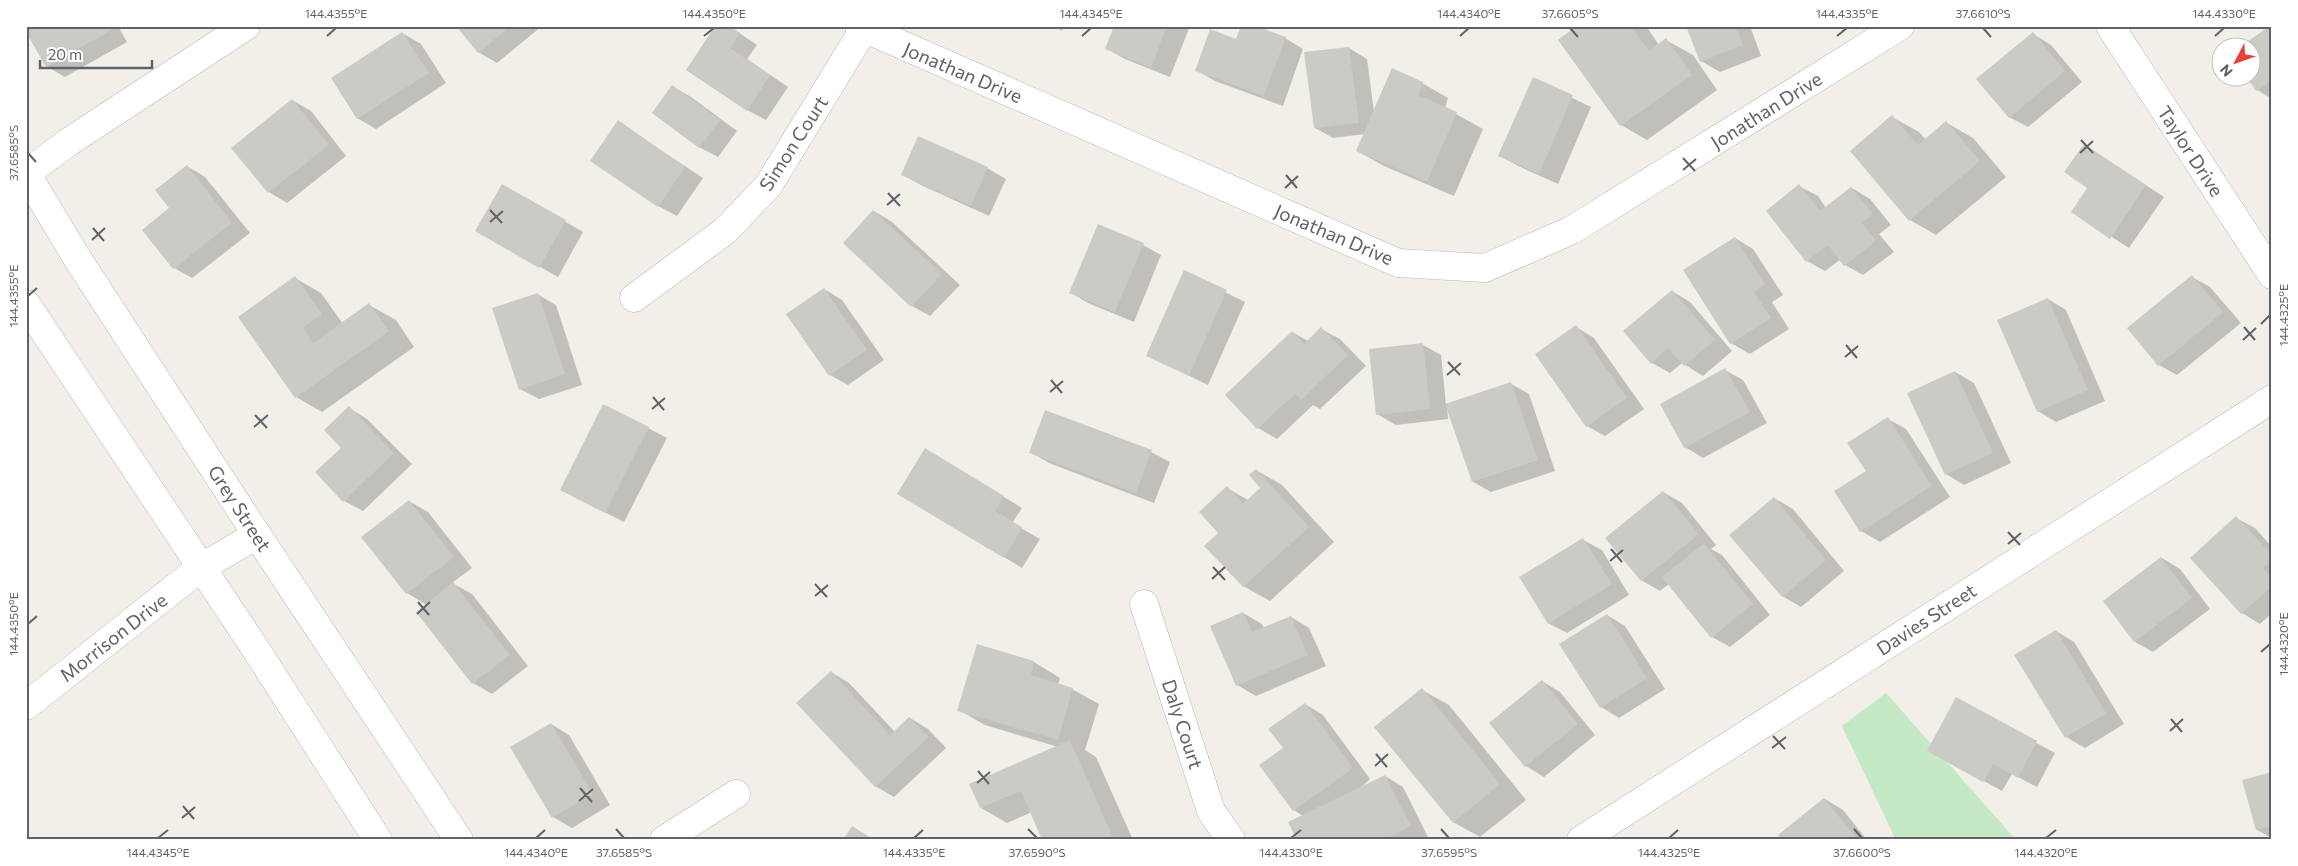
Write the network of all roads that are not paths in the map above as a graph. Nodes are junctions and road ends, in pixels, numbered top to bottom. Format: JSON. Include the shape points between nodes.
{"nodes":[{"id":1,"x":246,"y":26,"type":"edge"},
{"id":2,"x":1900,"y":26,"type":"edge"},
{"id":3,"x":2110,"y":26,"type":"edge"},
{"id":4,"x":862,"y":28,"type":"edge"},
{"id":5,"x":26,"y":173,"type":"edge"},
{"id":6,"x":2272,"y":275,"type":"edge"},
{"id":7,"x":634,"y":298,"type":"dead end"},
{"id":8,"x":26,"y":304,"type":"edge"},
{"id":9,"x":2272,"y":399,"type":"edge"},
{"id":10,"x":257,"y":535,"type":"junction"},
{"id":11,"x":200,"y":568,"type":"junction"},
{"id":12,"x":1144,"y":604,"type":"dead end"},
{"id":13,"x":26,"y":706,"type":"edge"},
{"id":14,"x":736,"y":794,"type":"dead end"},
{"id":15,"x":378,"y":840,"type":"edge"},
{"id":16,"x":459,"y":840,"type":"edge"},
{"id":17,"x":664,"y":840,"type":"edge"},
{"id":18,"x":1230,"y":840,"type":"edge"},
{"id":19,"x":1581,"y":840,"type":"edge"}],
"edges":[{"from":1,"to":5,"type":"street"},
{"from":2,"to":4,"type":"street","name":"Jonathan Drive","via":[[1572,230],[1485,268],[1398,262]]},
{"from":3,"to":6,"type":"street","name":"Taylor Drive"},
{"from":4,"to":7,"type":"street","name":"Simon Court","via":[[768,186],[725,231]]},
{"from":5,"to":10,"type":"street","name":"Grey Street","via":[[77,258]]},
{"from":8,"to":11,"type":"street"},
{"from":9,"to":19,"type":"street","name":"Davies Street"},
{"from":10,"to":11,"type":"street","name":"Morrison Drive"},
{"from":10,"to":16,"type":"street","name":"Grey Street"},
{"from":11,"to":13,"type":"street","name":"Morrison Drive"},
{"from":11,"to":15,"type":"street","via":[[258,651]]},
{"from":12,"to":18,"type":"street","name":"Daly Court","via":[[1212,811]]},
{"from":14,"to":17,"type":"street"}]}
